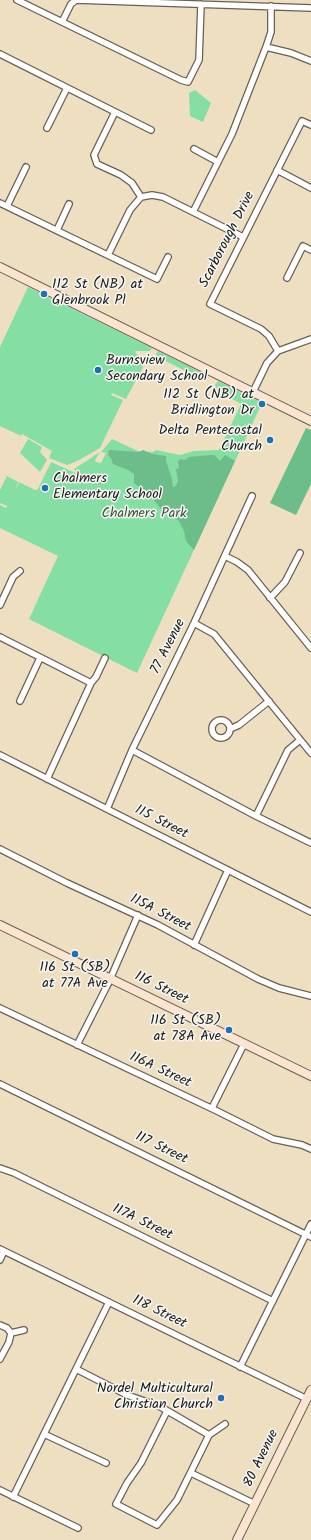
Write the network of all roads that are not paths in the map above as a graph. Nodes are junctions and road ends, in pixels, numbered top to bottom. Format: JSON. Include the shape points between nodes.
{"nodes":[{"id":1,"x":17,"y":0,"type":"edge"},
{"id":2,"x":202,"y":4,"type":"junction"},
{"id":3,"x":271,"y":6,"type":"junction"},
{"id":4,"x":311,"y":8,"type":"edge"},
{"id":5,"x":62,"y":22,"type":"junction"},
{"id":6,"x":266,"y":47,"type":"junction"},
{"id":7,"x":0,"y":54,"type":"edge"},
{"id":8,"x":311,"y":61,"type":"edge"},
{"id":9,"x":67,"y":88,"type":"junction"},
{"id":10,"x":115,"y":112,"type":"junction"},
{"id":11,"x":311,"y":125,"type":"edge"},
{"id":12,"x":47,"y":128,"type":"dead end"},
{"id":13,"x":151,"y":130,"type":"dead end"},
{"id":14,"x":194,"y":149,"type":"dead end"},
{"id":15,"x":218,"y":162,"type":"junction"},
{"id":16,"x":26,"y":167,"type":"dead end"},
{"id":17,"x":277,"y":170,"type":"junction"},
{"id":18,"x":311,"y":188,"type":"edge"},
{"id":19,"x":141,"y":197,"type":"junction"},
{"id":20,"x":0,"y":203,"type":"edge"},
{"id":21,"x":69,"y":204,"type":"dead end"},
{"id":22,"x":7,"y":206,"type":"junction"},
{"id":23,"x":193,"y":212,"type":"junction"},
{"id":24,"x":57,"y":230,"type":"junction"},
{"id":25,"x":243,"y":237,"type":"junction"},
{"id":26,"x":311,"y":250,"type":"edge"},
{"id":27,"x":108,"y":255,"type":"junction"},
{"id":28,"x":168,"y":257,"type":"dead end"},
{"id":29,"x":0,"y":268,"type":"edge"},
{"id":30,"x":287,"y":278,"type":"dead end"},
{"id":31,"x":311,"y":339,"type":"edge"},
{"id":32,"x":278,"y":351,"type":"junction"},
{"id":33,"x":253,"y":392,"type":"junction"},
{"id":34,"x":311,"y":421,"type":"edge"},
{"id":35,"x":252,"y":496,"type":"dead end"},
{"id":36,"x":300,"y":553,"type":"dead end"},
{"id":37,"x":225,"y":556,"type":"junction"},
{"id":38,"x":20,"y":571,"type":"dead end"},
{"id":39,"x":270,"y":598,"type":"junction"},
{"id":40,"x":0,"y":605,"type":"edge"},
{"id":41,"x":194,"y":623,"type":"junction"},
{"id":42,"x":0,"y":637,"type":"edge"},
{"id":43,"x":310,"y":646,"type":"edge"},
{"id":44,"x":40,"y":658,"type":"junction"},
{"id":45,"x":105,"y":658,"type":"dead end"},
{"id":46,"x":91,"y":683,"type":"junction"},
{"id":47,"x":20,"y":701,"type":"dead end"},
{"id":48,"x":269,"y":701,"type":"junction"},
{"id":49,"x":230,"y":729,"type":"dead end"},
{"id":50,"x":300,"y":740,"type":"junction"},
{"id":51,"x":132,"y":750,"type":"junction"},
{"id":52,"x":311,"y":753,"type":"edge"},
{"id":53,"x":0,"y":755,"type":"edge"},
{"id":54,"x":47,"y":779,"type":"junction"},
{"id":55,"x":106,"y":809,"type":"junction"},
{"id":56,"x":256,"y":816,"type":"junction"},
{"id":57,"x":311,"y":843,"type":"edge"},
{"id":58,"x":0,"y":849,"type":"edge"},
{"id":59,"x":228,"y":870,"type":"junction"},
{"id":60,"x":311,"y":912,"type":"edge"},
{"id":61,"x":138,"y":915,"type":"junction"},
{"id":62,"x":0,"y":924,"type":"edge"},
{"id":63,"x":194,"y":944,"type":"junction"},
{"id":64,"x":110,"y":978,"type":"junction"},
{"id":65,"x":311,"y":996,"type":"edge"},
{"id":66,"x":0,"y":1008,"type":"edge"},
{"id":67,"x":244,"y":1044,"type":"junction"},
{"id":68,"x":77,"y":1045,"type":"junction"},
{"id":69,"x":311,"y":1076,"type":"edge"},
{"id":70,"x":0,"y":1084,"type":"edge"},
{"id":71,"x":212,"y":1108,"type":"junction"},
{"id":72,"x":311,"y":1149,"type":"edge"},
{"id":73,"x":0,"y":1168,"type":"edge"},
{"id":74,"x":311,"y":1224,"type":"edge"},
{"id":75,"x":308,"y":1236,"type":"edge"},
{"id":76,"x":2,"y":1250,"type":"edge"},
{"id":77,"x":0,"y":1260,"type":"edge"},
{"id":78,"x":273,"y":1301,"type":"junction"},
{"id":79,"x":108,"y":1302,"type":"junction"},
{"id":80,"x":0,"y":1325,"type":"edge"},
{"id":81,"x":24,"y":1330,"type":"dead end"},
{"id":82,"x":11,"y":1333,"type":"junction"},
{"id":83,"x":0,"y":1359,"type":"edge"},
{"id":84,"x":240,"y":1367,"type":"junction"},
{"id":85,"x":76,"y":1370,"type":"junction"},
{"id":86,"x":311,"y":1390,"type":"edge"},
{"id":87,"x":306,"y":1399,"type":"junction"},
{"id":88,"x":167,"y":1411,"type":"junction"},
{"id":89,"x":225,"y":1424,"type":"dead end"},
{"id":90,"x":44,"y":1434,"type":"junction"},
{"id":91,"x":210,"y":1435,"type":"junction"},
{"id":92,"x":106,"y":1464,"type":"dead end"},
{"id":93,"x":190,"y":1473,"type":"junction"},
{"id":94,"x":0,"y":1490,"type":"edge"},
{"id":95,"x":13,"y":1497,"type":"junction"},
{"id":96,"x":255,"y":1504,"type":"junction"},
{"id":97,"x":78,"y":1528,"type":"dead end"},
{"id":98,"x":237,"y":1540,"type":"edge"}],
"edges":[{"from":1,"to":5,"type":"street"},
{"from":2,"to":3,"type":"street"},
{"from":2,"to":5,"type":"street","via":[[76,0],[71,4]]},
{"from":2,"to":5,"type":"street","via":[[199,60],[188,82]]},
{"from":3,"to":4,"type":"street"},
{"from":3,"to":6,"type":"street","via":[[271,32]]},
{"from":6,"to":8,"type":"street"},
{"from":6,"to":15,"type":"street","via":[[232,134]]},
{"from":7,"to":9,"type":"street"},
{"from":9,"to":10,"type":"street"},
{"from":9,"to":12,"type":"street"},
{"from":10,"to":13,"type":"street"},
{"from":10,"to":19,"type":"street","via":[[94,155],[97,164],[132,183]]},
{"from":11,"to":17,"type":"street","name":"Scarborough Drive","via":[[302,121]]},
{"from":14,"to":15,"type":"street"},
{"from":15,"to":23,"type":"street"},
{"from":16,"to":22,"type":"street"},
{"from":17,"to":18,"type":"street"},
{"from":17,"to":25,"type":"street","name":"Scarborough Drive"},
{"from":19,"to":23,"type":"street","via":[[163,197]]},
{"from":19,"to":27,"type":"street","via":[[130,210]]},
{"from":20,"to":22,"type":"street"},
{"from":21,"to":24,"type":"street"},
{"from":22,"to":24,"type":"street"},
{"from":23,"to":25,"type":"street"},
{"from":24,"to":27,"type":"street"},
{"from":25,"to":32,"type":"street","name":"Scarborough Drive","via":[[210,304],[261,329],[269,336]]},
{"from":26,"to":30,"type":"street","via":[[303,246]]},
{"from":27,"to":28,"type":"street","via":[[157,279]]},
{"from":29,"to":33,"type":"street"},
{"from":31,"to":32,"type":"street"},
{"from":32,"to":33,"type":"street","via":[[267,363]]},
{"from":33,"to":34,"type":"street"},
{"from":35,"to":37,"type":"street","name":"77 Avenue"},
{"from":36,"to":39,"type":"street","via":[[286,582]]},
{"from":37,"to":39,"type":"street","via":[[248,570]]},
{"from":37,"to":41,"type":"street","name":"77 Avenue"},
{"from":38,"to":40,"type":"street","via":[[13,577]]},
{"from":39,"to":43,"type":"street"},
{"from":41,"to":48,"type":"street","via":[[214,634]]},
{"from":41,"to":51,"type":"street","name":"77 Avenue"},
{"from":42,"to":44,"type":"street"},
{"from":44,"to":46,"type":"street"},
{"from":44,"to":47,"type":"street"},
{"from":45,"to":46,"type":"street"},
{"from":46,"to":54,"type":"street"},
{"from":48,"to":49,"type":"street","via":[[239,726]]},
{"from":48,"to":50,"type":"street"},
{"from":50,"to":52,"type":"street"},
{"from":50,"to":56,"type":"street","via":[[288,750]]},
{"from":51,"to":55,"type":"street","name":"77 Avenue"},
{"from":51,"to":56,"type":"street"},
{"from":53,"to":54,"type":"street","name":"115 Street"},
{"from":54,"to":55,"type":"street","name":"115 Street"},
{"from":55,"to":59,"type":"street","name":"115 Street"},
{"from":56,"to":57,"type":"street"},
{"from":58,"to":61,"type":"street","name":"115A Street"},
{"from":59,"to":60,"type":"street","name":"115 Street"},
{"from":59,"to":63,"type":"street"},
{"from":61,"to":63,"type":"street","name":"115A Street"},
{"from":61,"to":64,"type":"street"},
{"from":62,"to":64,"type":"street","name":"116 Street"},
{"from":63,"to":65,"type":"street","name":"115A Street","via":[[279,988]]},
{"from":64,"to":67,"type":"street","name":"116 Street"},
{"from":64,"to":68,"type":"street"},
{"from":66,"to":68,"type":"street","name":"116A Street"},
{"from":67,"to":69,"type":"street","name":"116 Street"},
{"from":67,"to":71,"type":"street"},
{"from":68,"to":71,"type":"street","name":"116A Street"},
{"from":70,"to":75,"type":"street","name":"117 Street"},
{"from":71,"to":72,"type":"street","name":"116A Street","via":[[273,1139]]},
{"from":73,"to":78,"type":"street","name":"117A Street"},
{"from":74,"to":75,"type":"street"},
{"from":75,"to":78,"type":"street"},
{"from":76,"to":77,"type":"street"},
{"from":76,"to":79,"type":"street","name":"118 Street"},
{"from":78,"to":84,"type":"street"},
{"from":79,"to":84,"type":"street","name":"118 Street"},
{"from":79,"to":85,"type":"street"},
{"from":80,"to":82,"type":"street"},
{"from":81,"to":82,"type":"street"},
{"from":82,"to":83,"type":"street"},
{"from":84,"to":87,"type":"street","name":"118 Street"},
{"from":85,"to":88,"type":"street"},
{"from":85,"to":90,"type":"street"},
{"from":86,"to":87,"type":"street","name":"80 Avenue"},
{"from":87,"to":96,"type":"street","name":"80 Avenue"},
{"from":88,"to":91,"type":"street"},
{"from":88,"to":93,"type":"street","via":[[141,1463],[116,1504],[157,1525],[177,1500]]},
{"from":89,"to":91,"type":"street"},
{"from":90,"to":92,"type":"street"},
{"from":90,"to":95,"type":"street"},
{"from":91,"to":93,"type":"street"},
{"from":93,"to":96,"type":"street"},
{"from":94,"to":95,"type":"street"},
{"from":95,"to":97,"type":"street"},
{"from":96,"to":98,"type":"street","name":"80 Avenue"}]}
